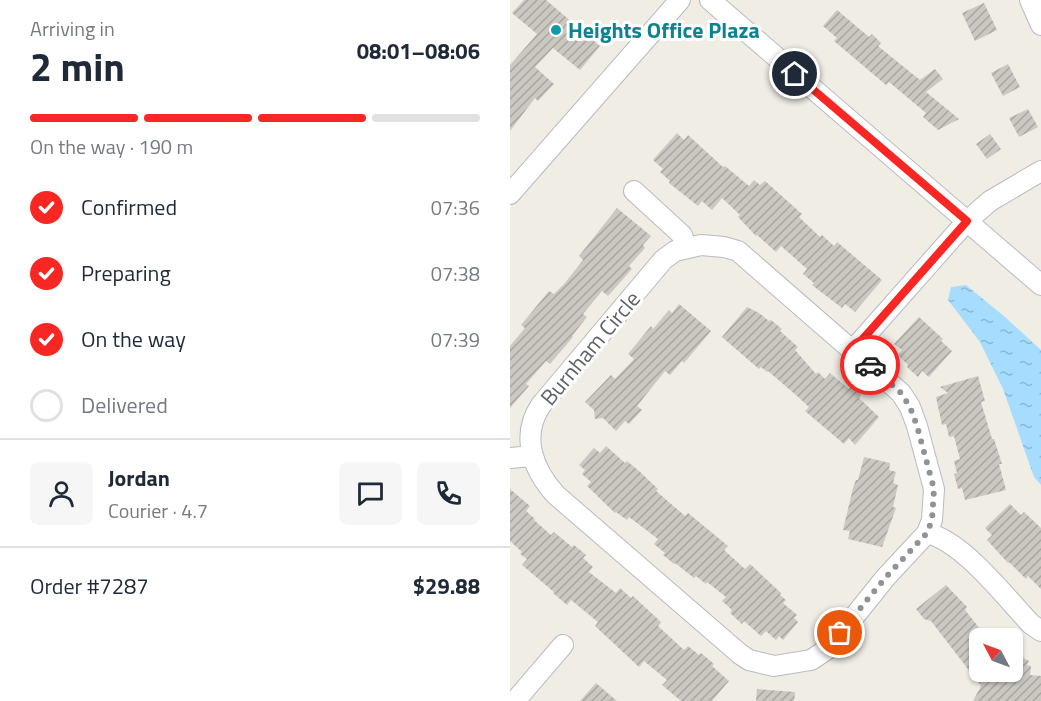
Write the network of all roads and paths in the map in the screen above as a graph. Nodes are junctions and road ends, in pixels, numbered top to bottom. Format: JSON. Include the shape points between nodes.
{"nodes":[{"id":1,"x":680,"y":0,"type":"edge"},
{"id":2,"x":710,"y":0,"type":"edge"},
{"id":3,"x":1030,"y":0,"type":"edge"},
{"id":4,"x":1041,"y":25,"type":"edge"},
{"id":5,"x":1041,"y":171,"type":"edge"},
{"id":6,"x":634,"y":191,"type":"dead end"},
{"id":7,"x":510,"y":194,"type":"edge"},
{"id":8,"x":967,"y":221,"type":"junction"},
{"id":9,"x":686,"y":248,"type":"junction"},
{"id":10,"x":1041,"y":285,"type":"edge"},
{"id":11,"x":853,"y":350,"type":"junction"},
{"id":12,"x":532,"y":456,"type":"junction"},
{"id":13,"x":510,"y":458,"type":"edge"},
{"id":14,"x":927,"y":533,"type":"junction"},
{"id":15,"x":1041,"y":631,"type":"edge"},
{"id":16,"x":563,"y":645,"type":"dead end"},
{"id":17,"x":515,"y":701,"type":"edge"}],
"edges":[{"from":1,"to":7,"type":"street"},
{"from":2,"to":8,"type":"street"},
{"from":3,"to":4,"type":"street"},
{"from":5,"to":8,"type":"street","via":[[990,201]]},
{"from":6,"to":9,"type":"street","via":[[682,234]]},
{"from":8,"to":10,"type":"street"},
{"from":8,"to":11,"type":"street"},
{"from":9,"to":11,"type":"street","name":"Burnham Circle","via":[[701,245],[738,251]]},
{"from":9,"to":12,"type":"street","name":"Burnham Circle","via":[[663,260],[541,405],[531,431]]},
{"from":11,"to":14,"type":"street","name":"Burnham Circle","via":[[901,393],[914,416],[934,489]]},
{"from":12,"to":13,"type":"street"},
{"from":12,"to":14,"type":"street","name":"Burnham Circle","via":[[544,483],[572,509],[740,654],[774,666],[811,660],[829,648]]},
{"from":14,"to":15,"type":"street","via":[[956,548]]},
{"from":16,"to":17,"type":"street"}]}
